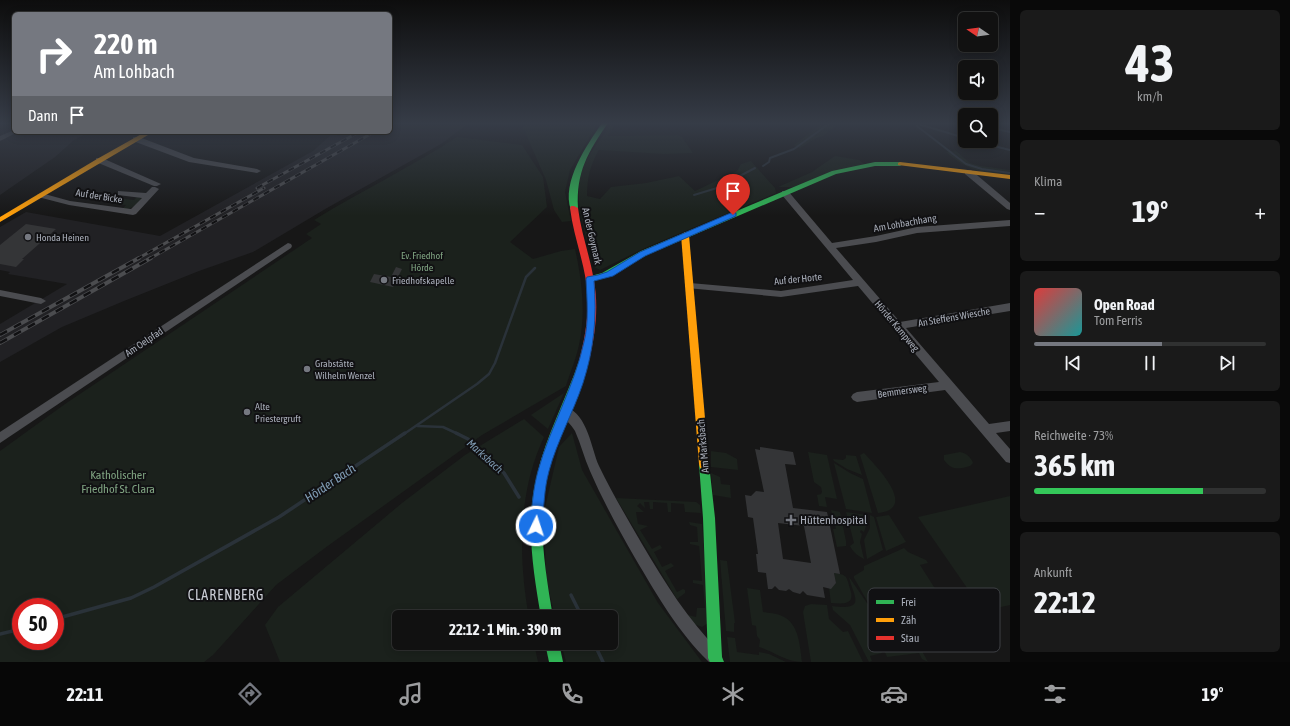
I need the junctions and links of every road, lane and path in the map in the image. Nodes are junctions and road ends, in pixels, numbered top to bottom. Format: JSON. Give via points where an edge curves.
{"nodes":[{"id":1,"x":109,"y":154,"type":"edge"},
{"id":2,"x":180,"y":154,"type":"edge"},
{"id":3,"x":585,"y":154,"type":"edge"},
{"id":4,"x":99,"y":160,"type":"junction"},
{"id":5,"x":257,"y":171,"type":"dead end"},
{"id":6,"x":968,"y":172,"type":"junction"},
{"id":7,"x":1010,"y":177,"type":"edge"},
{"id":8,"x":121,"y":193,"type":"dead end"},
{"id":9,"x":785,"y":193,"type":"junction"},
{"id":10,"x":41,"y":195,"type":"junction"},
{"id":11,"x":148,"y":196,"type":"junction"},
{"id":12,"x":1010,"y":207,"type":"edge"},
{"id":13,"x":0,"y":220,"type":"edge"},
{"id":14,"x":1010,"y":223,"type":"edge"},
{"id":15,"x":685,"y":235,"type":"junction"},
{"id":16,"x":288,"y":246,"type":"dead end"},
{"id":17,"x":829,"y":246,"type":"junction"},
{"id":18,"x":590,"y":279,"type":"junction"},
{"id":19,"x":860,"y":282,"type":"junction"},
{"id":20,"x":690,"y":286,"type":"junction"},
{"id":21,"x":0,"y":293,"type":"edge"},
{"id":22,"x":41,"y":301,"type":"dead end"},
{"id":23,"x":1010,"y":307,"type":"edge"},
{"id":24,"x":898,"y":326,"type":"junction"},
{"id":25,"x":947,"y":385,"type":"junction"},
{"id":26,"x":857,"y":397,"type":"dead end"},
{"id":27,"x":566,"y":412,"type":"junction"},
{"id":28,"x":1010,"y":426,"type":"edge"},
{"id":29,"x":986,"y":430,"type":"junction"},
{"id":30,"x":0,"y":438,"type":"edge"},
{"id":31,"x":1010,"y":458,"type":"edge"},
{"id":32,"x":546,"y":610,"type":"edge"},
{"id":33,"x":553,"y":650,"type":"edge"},
{"id":34,"x":716,"y":660,"type":"edge"},
{"id":35,"x":556,"y":662,"type":"edge"}],
"edges":[{"from":1,"to":4,"type":"street"},
{"from":2,"to":5,"type":"street","via":[[192,160]]},
{"from":3,"to":18,"type":"street","name":"An der Goymark","via":[[579,164],[573,185],[573,204]]},
{"from":4,"to":10,"type":"street"},
{"from":4,"to":11,"type":"street","name":"Auf der Bicke","via":[[156,186]]},
{"from":6,"to":7,"type":"street"},
{"from":6,"to":9,"type":"street","via":[[913,165],[860,166],[834,172]]},
{"from":6,"to":12,"type":"street"},
{"from":8,"to":11,"type":"street","name":"Auf der Bicke"},
{"from":9,"to":15,"type":"street"},
{"from":9,"to":17,"type":"street","name":"Hörder Kampweg"},
{"from":10,"to":11,"type":"street","name":"Auf der Bicke","via":[[69,203],[133,212]]},
{"from":10,"to":13,"type":"street"},
{"from":14,"to":17,"type":"street","name":"Am Lohbachhang","via":[[917,230]]},
{"from":15,"to":18,"type":"street","via":[[642,254],[610,274]]},
{"from":15,"to":20,"type":"street","name":"Am Marksbach"},
{"from":16,"to":30,"type":"street","name":"Am Oelpfad"},
{"from":17,"to":19,"type":"street","name":"Hörder Kampweg"},
{"from":18,"to":27,"type":"street","name":"An der Goymark","via":[[592,308],[589,341],[582,370]]},
{"from":19,"to":20,"type":"street","name":"Auf der Horte","via":[[781,294]]},
{"from":19,"to":24,"type":"street","name":"Hörder Kampweg"},
{"from":20,"to":34,"type":"street","name":"Am Marksbach"},
{"from":21,"to":22,"type":"street"},
{"from":23,"to":24,"type":"street","name":"An Steffens Wiesche"},
{"from":24,"to":25,"type":"street","name":"Hörder Kampweg"},
{"from":25,"to":26,"type":"street","name":"Bemmersweg"},
{"from":25,"to":29,"type":"street","name":"Hörder Kampweg"},
{"from":27,"to":32,"type":"street","name":"An der Goymark","via":[[548,456],[538,504],[536,526]]},
{"from":27,"to":34,"type":"street","name":"Am Marksbach","via":[[574,419],[583,434],[593,467],[625,528],[675,612]]},
{"from":28,"to":29,"type":"street"},
{"from":29,"to":31,"type":"street","name":"Hörder Kampweg"},
{"from":33,"to":35,"type":"street"}]}
